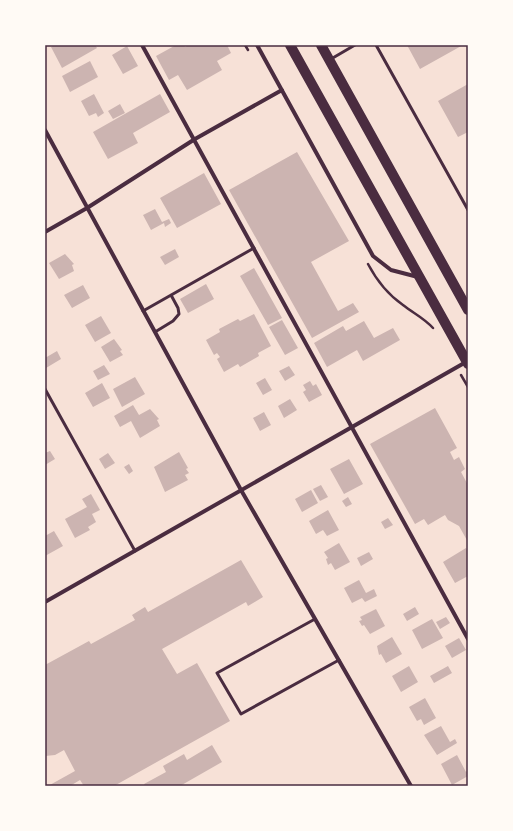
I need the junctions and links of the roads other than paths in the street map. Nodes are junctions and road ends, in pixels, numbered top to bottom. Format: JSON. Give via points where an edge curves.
{"nodes":[{"id":1,"x":142,"y":45,"type":"edge"},
{"id":2,"x":257,"y":45,"type":"edge"},
{"id":3,"x":290,"y":45,"type":"edge"},
{"id":4,"x":321,"y":45,"type":"edge"},
{"id":5,"x":355,"y":45,"type":"edge"},
{"id":6,"x":376,"y":45,"type":"edge"},
{"id":7,"x":330,"y":60,"type":"junction"},
{"id":8,"x":282,"y":90,"type":"junction"},
{"id":9,"x":45,"y":130,"type":"edge"},
{"id":10,"x":195,"y":139,"type":"junction"},
{"id":11,"x":88,"y":208,"type":"junction"},
{"id":12,"x":468,"y":210,"type":"edge"},
{"id":13,"x":45,"y":232,"type":"edge"},
{"id":14,"x":254,"y":248,"type":"junction"},
{"id":15,"x":421,"y":278,"type":"junction"},
{"id":16,"x":171,"y":295,"type":"junction"},
{"id":17,"x":468,"y":310,"type":"edge"},
{"id":18,"x":144,"y":311,"type":"junction"},
{"id":19,"x":155,"y":332,"type":"junction"},
{"id":20,"x":468,"y":362,"type":"edge"},
{"id":21,"x":45,"y":389,"type":"edge"},
{"id":22,"x":352,"y":427,"type":"junction"},
{"id":23,"x":241,"y":490,"type":"junction"},
{"id":24,"x":135,"y":551,"type":"junction"},
{"id":25,"x":45,"y":602,"type":"edge"},
{"id":26,"x":315,"y":618,"type":"junction"},
{"id":27,"x":468,"y":639,"type":"edge"},
{"id":28,"x":339,"y":660,"type":"junction"},
{"id":29,"x":411,"y":786,"type":"edge"}],
"edges":[{"from":1,"to":10,"type":"street"},
{"from":2,"to":8,"type":"street"},
{"from":3,"to":15,"type":"main road"},
{"from":4,"to":7,"type":"main road"},
{"from":5,"to":7,"type":"lane"},
{"from":6,"to":12,"type":"lane"},
{"from":7,"to":17,"type":"main road"},
{"from":8,"to":10,"type":"street"},
{"from":8,"to":15,"type":"street","via":[[373,256],[391,270]]},
{"from":9,"to":11,"type":"street"},
{"from":10,"to":11,"type":"street"},
{"from":10,"to":14,"type":"street"},
{"from":11,"to":13,"type":"street"},
{"from":11,"to":18,"type":"street"},
{"from":14,"to":16,"type":"lane"},
{"from":14,"to":22,"type":"street"},
{"from":15,"to":20,"type":"main road"},
{"from":16,"to":18,"type":"lane"},
{"from":16,"to":19,"type":"lane","via":[[179,314]]},
{"from":18,"to":19,"type":"street"},
{"from":19,"to":23,"type":"street"},
{"from":20,"to":22,"type":"street"},
{"from":21,"to":24,"type":"lane"},
{"from":22,"to":23,"type":"street"},
{"from":22,"to":27,"type":"street"},
{"from":23,"to":24,"type":"street"},
{"from":23,"to":26,"type":"street"},
{"from":24,"to":25,"type":"street"},
{"from":26,"to":28,"type":"street"},
{"from":26,"to":28,"type":"lane","via":[[217,673],[241,714]]},
{"from":28,"to":29,"type":"street"}]}
